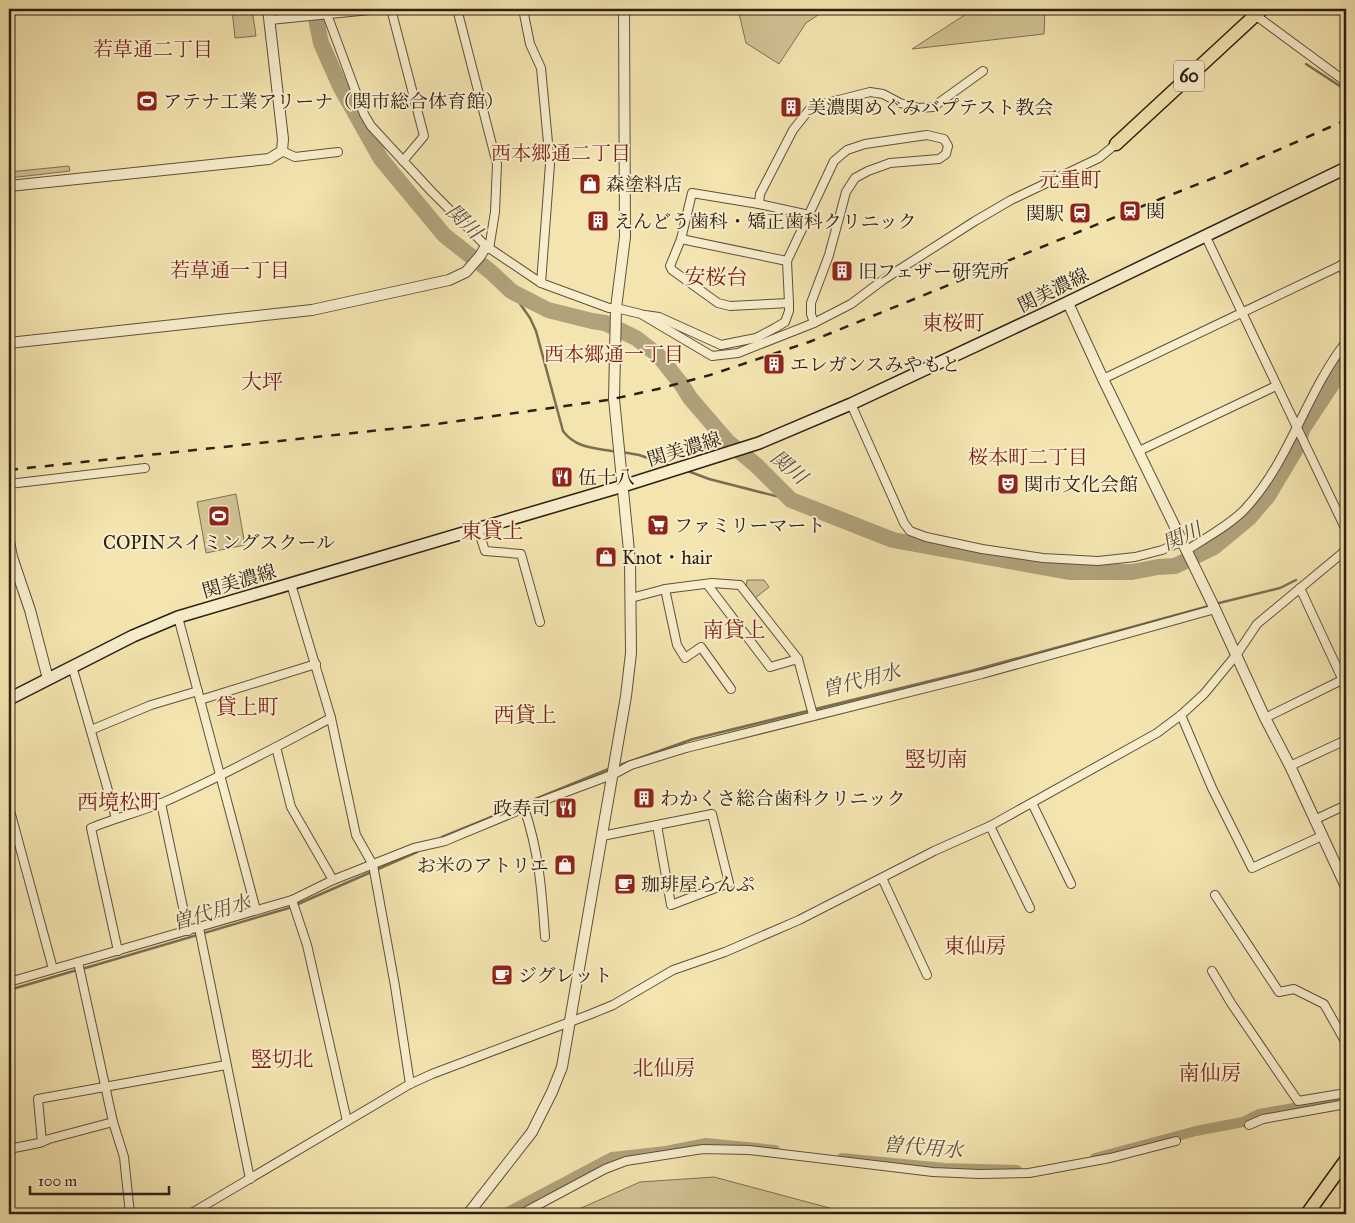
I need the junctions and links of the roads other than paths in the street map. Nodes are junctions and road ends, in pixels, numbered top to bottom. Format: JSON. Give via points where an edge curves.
{"nodes":[{"id":1,"x":268,"y":9,"type":"edge"},
{"id":2,"x":380,"y":9,"type":"edge"},
{"id":3,"x":391,"y":9,"type":"edge"},
{"id":4,"x":457,"y":9,"type":"edge"},
{"id":5,"x":523,"y":9,"type":"edge"},
{"id":6,"x":624,"y":9,"type":"edge"},
{"id":7,"x":326,"y":11,"type":"edge"},
{"id":8,"x":1256,"y":11,"type":"edge"},
{"id":9,"x":270,"y":20,"type":"junction"},
{"id":10,"x":983,"y":72,"type":"dead end"},
{"id":11,"x":1346,"y":82,"type":"edge"},
{"id":12,"x":1116,"y":144,"type":"joint"},
{"id":13,"x":282,"y":151,"type":"junction"},
{"id":14,"x":338,"y":152,"type":"dead end"},
{"id":15,"x":403,"y":161,"type":"junction"},
{"id":16,"x":1346,"y":168,"type":"edge"},
{"id":17,"x":9,"y":186,"type":"edge"},
{"id":18,"x":759,"y":204,"type":"junction"},
{"id":19,"x":808,"y":215,"type":"junction"},
{"id":20,"x":1205,"y":236,"type":"junction"},
{"id":21,"x":681,"y":239,"type":"junction"},
{"id":22,"x":488,"y":247,"type":"junction"},
{"id":23,"x":787,"y":261,"type":"junction"},
{"id":24,"x":1344,"y":264,"type":"edge"},
{"id":25,"x":1346,"y":275,"type":"edge"},
{"id":26,"x":541,"y":283,"type":"junction"},
{"id":27,"x":788,"y":303,"type":"junction"},
{"id":28,"x":1068,"y":303,"type":"junction"},
{"id":29,"x":616,"y":308,"type":"junction"},
{"id":30,"x":1242,"y":312,"type":"junction"},
{"id":31,"x":641,"y":314,"type":"junction"},
{"id":32,"x":814,"y":323,"type":"junction"},
{"id":33,"x":1346,"y":342,"type":"edge"},
{"id":34,"x":9,"y":343,"type":"edge"},
{"id":35,"x":1103,"y":379,"type":"junction"},
{"id":36,"x":1276,"y":386,"type":"junction"},
{"id":37,"x":851,"y":404,"type":"junction"},
{"id":38,"x":1297,"y":428,"type":"junction"},
{"id":39,"x":1139,"y":451,"type":"junction"},
{"id":40,"x":145,"y":468,"type":"dead end"},
{"id":41,"x":9,"y":484,"type":"edge"},
{"id":42,"x":623,"y":486,"type":"junction"},
{"id":43,"x":478,"y":529,"type":"junction"},
{"id":44,"x":1346,"y":530,"type":"edge"},
{"id":45,"x":9,"y":541,"type":"edge"},
{"id":46,"x":1185,"y":545,"type":"junction"},
{"id":47,"x":1346,"y":550,"type":"edge"},
{"id":48,"x":10,"y":557,"type":"edge"},
{"id":49,"x":291,"y":584,"type":"junction"},
{"id":50,"x":707,"y":584,"type":"junction"},
{"id":51,"x":1300,"y":588,"type":"junction"},
{"id":52,"x":665,"y":589,"type":"junction"},
{"id":53,"x":631,"y":598,"type":"junction"},
{"id":54,"x":1215,"y":609,"type":"junction"},
{"id":55,"x":178,"y":617,"type":"junction"},
{"id":56,"x":540,"y":622,"type":"dead end"},
{"id":57,"x":1237,"y":654,"type":"junction"},
{"id":58,"x":798,"y":659,"type":"junction"},
{"id":59,"x":316,"y":664,"type":"junction"},
{"id":60,"x":72,"y":666,"type":"junction"},
{"id":61,"x":48,"y":679,"type":"junction"},
{"id":62,"x":1345,"y":681,"type":"edge"},
{"id":63,"x":731,"y":688,"type":"dead end"},
{"id":64,"x":198,"y":691,"type":"junction"},
{"id":65,"x":9,"y":699,"type":"edge"},
{"id":66,"x":200,"y":700,"type":"junction"},
{"id":67,"x":813,"y":715,"type":"junction"},
{"id":68,"x":1181,"y":715,"type":"junction"},
{"id":69,"x":332,"y":718,"type":"junction"},
{"id":70,"x":1265,"y":718,"type":"junction"},
{"id":71,"x":91,"y":730,"type":"junction"},
{"id":72,"x":1346,"y":740,"type":"edge"},
{"id":73,"x":276,"y":747,"type":"junction"},
{"id":74,"x":1290,"y":766,"type":"junction"},
{"id":75,"x":614,"y":774,"type":"junction"},
{"id":76,"x":220,"y":776,"type":"junction"},
{"id":77,"x":161,"y":803,"type":"junction"},
{"id":78,"x":1032,"y":804,"type":"junction"},
{"id":79,"x":1346,"y":805,"type":"edge"},
{"id":80,"x":9,"y":807,"type":"edge"},
{"id":81,"x":524,"y":808,"type":"junction"},
{"id":82,"x":116,"y":818,"type":"junction"},
{"id":83,"x":1314,"y":820,"type":"junction"},
{"id":84,"x":657,"y":825,"type":"junction"},
{"id":85,"x":990,"y":826,"type":"junction"},
{"id":86,"x":602,"y":836,"type":"junction"},
{"id":87,"x":1322,"y":836,"type":"junction"},
{"id":88,"x":373,"y":865,"type":"junction"},
{"id":89,"x":882,"y":878,"type":"junction"},
{"id":90,"x":333,"y":880,"type":"junction"},
{"id":91,"x":1071,"y":884,"type":"dead end"},
{"id":92,"x":1346,"y":887,"type":"edge"},
{"id":93,"x":1215,"y":895,"type":"dead end"},
{"id":94,"x":292,"y":900,"type":"junction"},
{"id":95,"x":1030,"y":908,"type":"dead end"},
{"id":96,"x":256,"y":910,"type":"junction"},
{"id":97,"x":199,"y":928,"type":"junction"},
{"id":98,"x":188,"y":930,"type":"junction"},
{"id":99,"x":545,"y":937,"type":"dead end"},
{"id":100,"x":118,"y":951,"type":"junction"},
{"id":101,"x":78,"y":962,"type":"junction"},
{"id":102,"x":53,"y":969,"type":"junction"},
{"id":103,"x":1212,"y":971,"type":"dead end"},
{"id":104,"x":928,"y":975,"type":"dead end"},
{"id":105,"x":9,"y":982,"type":"edge"},
{"id":106,"x":570,"y":1022,"type":"junction"},
{"id":107,"x":1346,"y":1043,"type":"edge"},
{"id":108,"x":226,"y":1065,"type":"junction"},
{"id":109,"x":410,"y":1084,"type":"junction"},
{"id":110,"x":105,"y":1086,"type":"junction"},
{"id":111,"x":1346,"y":1093,"type":"edge"},
{"id":112,"x":1346,"y":1104,"type":"edge"},
{"id":113,"x":347,"y":1121,"type":"junction"},
{"id":114,"x":113,"y":1122,"type":"junction"},
{"id":115,"x":1250,"y":1125,"type":"dead end"},
{"id":116,"x":1176,"y":1141,"type":"dead end"},
{"id":117,"x":42,"y":1142,"type":"junction"},
{"id":118,"x":9,"y":1149,"type":"edge"},
{"id":119,"x":1346,"y":1160,"type":"edge"},
{"id":120,"x":250,"y":1179,"type":"junction"},
{"id":121,"x":130,"y":1214,"type":"edge"},
{"id":122,"x":190,"y":1214,"type":"edge"},
{"id":123,"x":468,"y":1214,"type":"edge"},
{"id":124,"x":521,"y":1214,"type":"edge"},
{"id":125,"x":1307,"y":1214,"type":"edge"}],
"edges":[{"from":1,"to":9,"type":"street"},
{"from":2,"to":7,"type":"street"},
{"from":3,"to":15,"type":"street","via":[[424,136]]},
{"from":4,"to":22,"type":"street","via":[[497,164],[495,212]]},
{"from":5,"to":26,"type":"street","via":[[530,44],[541,68],[550,164]]},
{"from":6,"to":29,"type":"street","via":[[625,236]]},
{"from":7,"to":9,"type":"street"},
{"from":7,"to":15,"type":"street","via":[[364,114]]},
{"from":8,"to":11,"type":"street"},
{"from":8,"to":12,"type":"main road","number":"60"},
{"from":9,"to":13,"type":"street","via":[[284,139]]},
{"from":10,"to":18,"type":"street","via":[[933,107],[919,108],[870,92],[809,110],[793,130],[760,194]]},
{"from":12,"to":32,"type":"street","via":[[1099,158],[1011,200],[883,280],[851,304]]},
{"from":13,"to":14,"type":"street","via":[[295,157]]},
{"from":13,"to":17,"type":"street","via":[[269,159]]},
{"from":15,"to":22,"type":"street"},
{"from":16,"to":20,"type":"main road","name":"関美濃線"},
{"from":18,"to":19,"type":"street"},
{"from":18,"to":21,"type":"street","via":[[692,192]]},
{"from":19,"to":23,"type":"street"},
{"from":19,"to":32,"type":"street","via":[[834,161],[847,150],[865,144],[927,135],[944,139],[948,146],[946,154],[939,159],[890,163],[855,178],[846,192],[829,255],[810,303]]},
{"from":20,"to":28,"type":"main road","name":"関美濃線"},
{"from":20,"to":30,"type":"street"},
{"from":21,"to":23,"type":"street"},
{"from":21,"to":27,"type":"street","via":[[670,266],[672,270],[718,303],[730,306]]},
{"from":22,"to":26,"type":"street"},
{"from":22,"to":34,"type":"street","via":[[466,272],[449,280],[312,310]]},
{"from":23,"to":27,"type":"street"},
{"from":24,"to":25,"type":"street"},
{"from":24,"to":30,"type":"street"},
{"from":26,"to":29,"type":"street"},
{"from":27,"to":31,"type":"street","via":[[790,311],[784,322],[775,328],[756,338],[721,345],[659,317]]},
{"from":28,"to":35,"type":"street"},
{"from":28,"to":37,"type":"main road","name":"関美濃線"},
{"from":29,"to":31,"type":"street"},
{"from":29,"to":42,"type":"street","via":[[614,399]]},
{"from":30,"to":35,"type":"street"},
{"from":30,"to":36,"type":"street"},
{"from":31,"to":32,"type":"street","via":[[712,356],[738,353]]},
{"from":33,"to":38,"type":"street","via":[[1333,358]]},
{"from":35,"to":39,"type":"street"},
{"from":36,"to":38,"type":"street"},
{"from":36,"to":39,"type":"street"},
{"from":37,"to":42,"type":"main road","name":"関美濃線","via":[[751,446]]},
{"from":37,"to":46,"type":"street","via":[[904,523],[910,530],[926,537],[982,550],[1098,561],[1135,557]]},
{"from":38,"to":44,"type":"street"},
{"from":38,"to":46,"type":"street","via":[[1266,481],[1245,509],[1215,532]]},
{"from":39,"to":46,"type":"street"},
{"from":40,"to":41,"type":"street"},
{"from":42,"to":43,"type":"main road","name":"関美濃線"},
{"from":42,"to":53,"type":"street"},
{"from":43,"to":49,"type":"main road","name":"関美濃線"},
{"from":43,"to":56,"type":"street","via":[[485,551],[521,554]]},
{"from":45,"to":48,"type":"street"},
{"from":46,"to":54,"type":"street"},
{"from":47,"to":51,"type":"street"},
{"from":48,"to":61,"type":"street","via":[[30,610]]},
{"from":49,"to":55,"type":"main road","name":"関美濃線"},
{"from":49,"to":59,"type":"street"},
{"from":50,"to":52,"type":"street"},
{"from":50,"to":58,"type":"street","via":[[740,585]]},
{"from":50,"to":58,"type":"street","via":[[770,667]]},
{"from":51,"to":57,"type":"street","via":[[1257,624]]},
{"from":51,"to":62,"type":"street"},
{"from":52,"to":53,"type":"street"},
{"from":52,"to":63,"type":"street","via":[[677,645],[685,658],[701,647]]},
{"from":53,"to":75,"type":"street","via":[[631,653]]},
{"from":54,"to":57,"type":"street"},
{"from":54,"to":67,"type":"street","via":[[982,674]]},
{"from":55,"to":60,"type":"main road","name":"関美濃線"},
{"from":55,"to":64,"type":"street"},
{"from":57,"to":68,"type":"street","via":[[1204,694]]},
{"from":57,"to":70,"type":"street"},
{"from":58,"to":67,"type":"street"},
{"from":59,"to":66,"type":"street"},
{"from":59,"to":69,"type":"street"},
{"from":60,"to":61,"type":"main road","name":"関美濃線"},
{"from":60,"to":71,"type":"street"},
{"from":61,"to":65,"type":"main road","name":"関美濃線"},
{"from":62,"to":70,"type":"street"},
{"from":64,"to":66,"type":"street"},
{"from":64,"to":71,"type":"street"},
{"from":66,"to":76,"type":"street"},
{"from":67,"to":75,"type":"street","via":[[686,748],[631,765]]},
{"from":68,"to":78,"type":"street","via":[[1156,733]]},
{"from":68,"to":87,"type":"street","via":[[1212,788],[1252,868]]},
{"from":69,"to":73,"type":"street"},
{"from":69,"to":88,"type":"street","via":[[356,834]]},
{"from":70,"to":74,"type":"street"},
{"from":71,"to":82,"type":"street"},
{"from":72,"to":74,"type":"street"},
{"from":73,"to":76,"type":"street"},
{"from":73,"to":90,"type":"street","via":[[291,807]]},
{"from":74,"to":83,"type":"street"},
{"from":75,"to":81,"type":"street"},
{"from":75,"to":86,"type":"street"},
{"from":76,"to":77,"type":"street"},
{"from":76,"to":96,"type":"street"},
{"from":77,"to":82,"type":"street"},
{"from":77,"to":98,"type":"street"},
{"from":78,"to":85,"type":"street"},
{"from":78,"to":91,"type":"street"},
{"from":79,"to":83,"type":"street"},
{"from":80,"to":102,"type":"street"},
{"from":81,"to":88,"type":"street","via":[[445,841],[414,848]]},
{"from":81,"to":99,"type":"street","via":[[540,867]]},
{"from":82,"to":100,"type":"street","via":[[91,828]]},
{"from":83,"to":87,"type":"street"},
{"from":84,"to":84,"type":"street","via":[[712,814],[729,883],[672,905]]},
{"from":84,"to":86,"type":"street"},
{"from":85,"to":89,"type":"street"},
{"from":85,"to":95,"type":"street"},
{"from":86,"to":106,"type":"street"},
{"from":87,"to":92,"type":"street"},
{"from":88,"to":90,"type":"street"},
{"from":88,"to":109,"type":"street"},
{"from":89,"to":104,"type":"street"},
{"from":89,"to":106,"type":"street","via":[[799,920],[673,970],[614,1005]]},
{"from":90,"to":94,"type":"street"},
{"from":93,"to":107,"type":"street","via":[[1279,992],[1294,989],[1324,1004]]},
{"from":94,"to":96,"type":"street"},
{"from":94,"to":113,"type":"street","via":[[307,945]]},
{"from":96,"to":97,"type":"street"},
{"from":97,"to":98,"type":"street"},
{"from":97,"to":108,"type":"street"},
{"from":98,"to":100,"type":"street"},
{"from":100,"to":101,"type":"street"},
{"from":101,"to":102,"type":"street"},
{"from":101,"to":110,"type":"street"},
{"from":102,"to":105,"type":"street"},
{"from":103,"to":111,"type":"street","via":[[1298,1101]]},
{"from":106,"to":109,"type":"street"},
{"from":106,"to":123,"type":"street","via":[[562,1066],[532,1132]]},
{"from":108,"to":110,"type":"street"},
{"from":108,"to":120,"type":"street"},
{"from":109,"to":113,"type":"street"},
{"from":110,"to":114,"type":"street"},
{"from":110,"to":117,"type":"street","via":[[38,1099]]},
{"from":112,"to":115,"type":"street","via":[[1263,1119]]},
{"from":113,"to":120,"type":"street"},
{"from":114,"to":117,"type":"street"},
{"from":114,"to":121,"type":"street","via":[[124,1157]]},
{"from":116,"to":124,"type":"street","via":[[1110,1158],[1029,1173],[980,1174],[933,1172],[749,1150],[703,1149],[626,1161]]},
{"from":117,"to":118,"type":"street"},
{"from":119,"to":125,"type":"main road"},
{"from":120,"to":122,"type":"street"}]}
